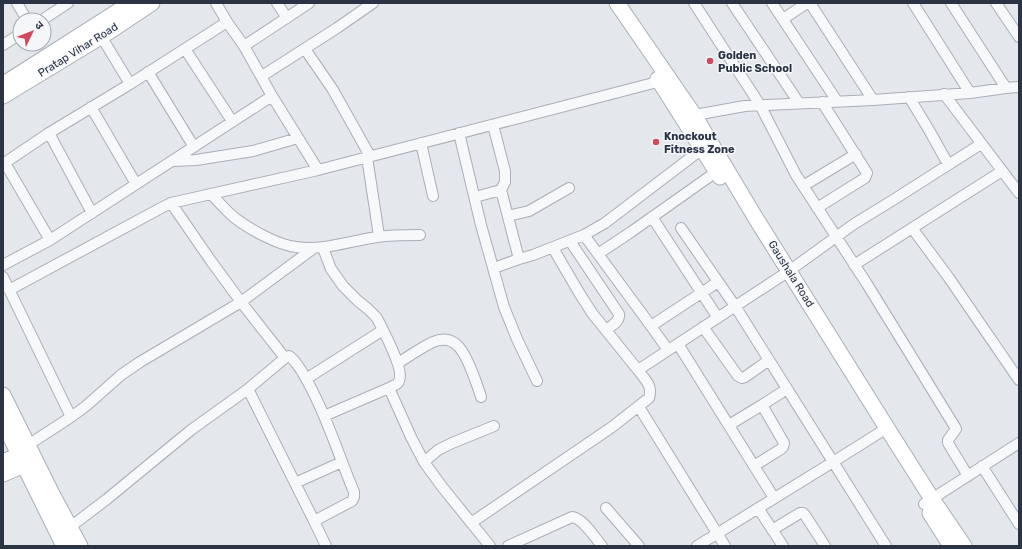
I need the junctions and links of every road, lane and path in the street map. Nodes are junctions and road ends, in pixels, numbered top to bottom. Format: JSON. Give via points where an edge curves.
{"nodes":[{"id":1,"x":17,"y":3,"type":"edge"},
{"id":2,"x":68,"y":3,"type":"edge"},
{"id":3,"x":131,"y":3,"type":"edge"},
{"id":4,"x":152,"y":3,"type":"edge"},
{"id":5,"x":216,"y":3,"type":"edge"},
{"id":6,"x":277,"y":3,"type":"edge"},
{"id":7,"x":309,"y":3,"type":"edge"},
{"id":8,"x":373,"y":3,"type":"edge"},
{"id":9,"x":609,"y":3,"type":"edge"},
{"id":10,"x":617,"y":3,"type":"edge"},
{"id":11,"x":694,"y":3,"type":"edge"},
{"id":12,"x":732,"y":3,"type":"edge"},
{"id":13,"x":772,"y":3,"type":"edge"},
{"id":14,"x":808,"y":3,"type":"edge"},
{"id":15,"x":913,"y":3,"type":"edge"},
{"id":16,"x":951,"y":3,"type":"edge"},
{"id":17,"x":996,"y":3,"type":"edge"},
{"id":18,"x":22,"y":12,"type":"edge"},
{"id":19,"x":52,"y":13,"type":"edge"},
{"id":20,"x":287,"y":18,"type":"junction"},
{"id":21,"x":783,"y":19,"type":"junction"},
{"id":22,"x":227,"y":22,"type":"junction"},
{"id":23,"x":1015,"y":22,"type":"edge"},
{"id":24,"x":101,"y":36,"type":"junction"},
{"id":25,"x":1019,"y":37,"type":"edge"},
{"id":26,"x":12,"y":39,"type":"edge"},
{"id":27,"x":3,"y":45,"type":"edge"},
{"id":28,"x":244,"y":46,"type":"junction"},
{"id":29,"x":185,"y":49,"type":"junction"},
{"id":30,"x":305,"y":49,"type":"junction"},
{"id":31,"x":148,"y":72,"type":"junction"},
{"id":32,"x":262,"y":76,"type":"junction"},
{"id":33,"x":664,"y":80,"type":"junction"},
{"id":34,"x":130,"y":84,"type":"junction"},
{"id":35,"x":3,"y":85,"type":"edge"},
{"id":36,"x":1019,"y":87,"type":"edge"},
{"id":37,"x":1006,"y":88,"type":"junction"},
{"id":38,"x":970,"y":93,"type":"junction"},
{"id":39,"x":944,"y":94,"type":"junction"},
{"id":40,"x":3,"y":96,"type":"edge"},
{"id":41,"x":272,"y":96,"type":"junction"},
{"id":42,"x":909,"y":97,"type":"junction"},
{"id":43,"x":873,"y":100,"type":"junction"},
{"id":44,"x":837,"y":101,"type":"junction"},
{"id":45,"x":822,"y":102,"type":"junction"},
{"id":46,"x":799,"y":103,"type":"junction"},
{"id":47,"x":760,"y":105,"type":"junction"},
{"id":48,"x":91,"y":107,"type":"junction"},
{"id":49,"x":688,"y":116,"type":"junction"},
{"id":50,"x":232,"y":121,"type":"junction"},
{"id":51,"x":493,"y":125,"type":"junction"},
{"id":52,"x":49,"y":133,"type":"junction"},
{"id":53,"x":459,"y":133,"type":"junction"},
{"id":54,"x":298,"y":138,"type":"junction"},
{"id":55,"x":421,"y":143,"type":"junction"},
{"id":56,"x":981,"y":144,"type":"junction"},
{"id":57,"x":194,"y":147,"type":"junction"},
{"id":58,"x":702,"y":150,"type":"junction"},
{"id":59,"x":856,"y":154,"type":"junction"},
{"id":60,"x":368,"y":157,"type":"junction"},
{"id":61,"x":171,"y":161,"type":"junction"},
{"id":62,"x":4,"y":164,"type":"edge"},
{"id":63,"x":948,"y":164,"type":"junction"},
{"id":64,"x":318,"y":170,"type":"junction"},
{"id":65,"x":1002,"y":171,"type":"junction"},
{"id":66,"x":716,"y":172,"type":"junction"},
{"id":67,"x":136,"y":184,"type":"junction"},
{"id":68,"x":803,"y":186,"type":"junction"},
{"id":69,"x":569,"y":188,"type":"dead end"},
{"id":70,"x":501,"y":190,"type":"junction"},
{"id":71,"x":1019,"y":193,"type":"edge"},
{"id":72,"x":211,"y":194,"type":"junction"},
{"id":73,"x":433,"y":196,"type":"dead end"},
{"id":74,"x":474,"y":197,"type":"junction"},
{"id":75,"x":171,"y":203,"type":"junction"},
{"id":76,"x":817,"y":208,"type":"junction"},
{"id":77,"x":92,"y":213,"type":"junction"},
{"id":78,"x":508,"y":216,"type":"junction"},
{"id":79,"x":652,"y":217,"type":"junction"},
{"id":80,"x":681,"y":228,"type":"dead end"},
{"id":81,"x":912,"y":228,"type":"junction"},
{"id":82,"x":420,"y":235,"type":"dead end"},
{"id":83,"x":379,"y":236,"type":"junction"},
{"id":84,"x":584,"y":236,"type":"junction"},
{"id":85,"x":836,"y":237,"type":"junction"},
{"id":86,"x":50,"y":240,"type":"junction"},
{"id":87,"x":570,"y":241,"type":"junction"},
{"id":88,"x":318,"y":248,"type":"junction"},
{"id":89,"x":553,"y":248,"type":"junction"},
{"id":90,"x":598,"y":254,"type":"junction"},
{"id":91,"x":519,"y":259,"type":"junction"},
{"id":92,"x":854,"y":264,"type":"junction"},
{"id":93,"x":3,"y":265,"type":"edge"},
{"id":94,"x":494,"y":268,"type":"junction"},
{"id":95,"x":785,"y":273,"type":"junction"},
{"id":96,"x":3,"y":277,"type":"edge"},
{"id":97,"x":718,"y":282,"type":"junction"},
{"id":98,"x":9,"y":290,"type":"junction"},
{"id":99,"x":701,"y":292,"type":"junction"},
{"id":100,"x":241,"y":302,"type":"junction"},
{"id":101,"x":735,"y":306,"type":"junction"},
{"id":102,"x":718,"y":318,"type":"junction"},
{"id":103,"x":651,"y":326,"type":"junction"},
{"id":104,"x":703,"y":327,"type":"junction"},
{"id":105,"x":383,"y":330,"type":"junction"},
{"id":106,"x":606,"y":330,"type":"junction"},
{"id":107,"x":678,"y":344,"type":"junction"},
{"id":108,"x":668,"y":350,"type":"junction"},
{"id":109,"x":285,"y":358,"type":"junction"},
{"id":110,"x":769,"y":360,"type":"junction"},
{"id":111,"x":398,"y":363,"type":"junction"},
{"id":112,"x":638,"y":370,"type":"junction"},
{"id":113,"x":306,"y":379,"type":"junction"},
{"id":114,"x":1019,"y":380,"type":"edge"},
{"id":115,"x":537,"y":381,"type":"dead end"},
{"id":116,"x":389,"y":388,"type":"junction"},
{"id":117,"x":787,"y":389,"type":"junction"},
{"id":118,"x":248,"y":390,"type":"junction"},
{"id":119,"x":3,"y":395,"type":"edge"},
{"id":120,"x":482,"y":397,"type":"dead end"},
{"id":121,"x":762,"y":405,"type":"junction"},
{"id":122,"x":639,"y":407,"type":"junction"},
{"id":123,"x":324,"y":416,"type":"junction"},
{"id":124,"x":71,"y":417,"type":"junction"},
{"id":125,"x":3,"y":421,"type":"edge"},
{"id":126,"x":494,"y":426,"type":"dead end"},
{"id":127,"x":729,"y":426,"type":"junction"},
{"id":128,"x":883,"y":430,"type":"junction"},
{"id":129,"x":1019,"y":443,"type":"edge"},
{"id":130,"x":27,"y":455,"type":"junction"},
{"id":131,"x":3,"y":462,"type":"edge"},
{"id":132,"x":342,"y":462,"type":"junction"},
{"id":133,"x":424,"y":462,"type":"junction"},
{"id":134,"x":834,"y":462,"type":"junction"},
{"id":135,"x":754,"y":466,"type":"junction"},
{"id":136,"x":982,"y":466,"type":"junction"},
{"id":137,"x":3,"y":474,"type":"edge"},
{"id":138,"x":968,"y":476,"type":"junction"},
{"id":139,"x":295,"y":483,"type":"junction"},
{"id":140,"x":774,"y":498,"type":"junction"},
{"id":141,"x":928,"y":502,"type":"junction"},
{"id":142,"x":606,"y":508,"type":"dead end"},
{"id":143,"x":758,"y":508,"type":"junction"},
{"id":144,"x":314,"y":521,"type":"junction"},
{"id":145,"x":472,"y":523,"type":"junction"},
{"id":146,"x":1019,"y":524,"type":"edge"},
{"id":147,"x":772,"y":530,"type":"junction"},
{"id":148,"x":717,"y":533,"type":"junction"},
{"id":149,"x":64,"y":536,"type":"edge"},
{"id":150,"x":80,"y":546,"type":"edge"},
{"id":151,"x":326,"y":546,"type":"edge"},
{"id":152,"x":490,"y":546,"type":"edge"},
{"id":153,"x":508,"y":546,"type":"edge"},
{"id":154,"x":602,"y":546,"type":"edge"},
{"id":155,"x":639,"y":546,"type":"edge"},
{"id":156,"x":697,"y":546,"type":"edge"},
{"id":157,"x":725,"y":546,"type":"edge"},
{"id":158,"x":783,"y":546,"type":"edge"},
{"id":159,"x":825,"y":546,"type":"edge"},
{"id":160,"x":886,"y":546,"type":"edge"},
{"id":161,"x":951,"y":546,"type":"edge"},
{"id":162,"x":964,"y":546,"type":"edge"}],
"edges":[{"from":1,"to":18,"type":"street"},
{"from":2,"to":19,"type":"street"},
{"from":3,"to":35,"type":"street","name":"Pratap Vihar Road"},
{"from":4,"to":24,"type":"street","name":"Pratap Vihar Road"},
{"from":5,"to":22,"type":"street"},
{"from":6,"to":20,"type":"street"},
{"from":7,"to":20,"type":"street"},
{"from":8,"to":30,"type":"street"},
{"from":9,"to":33,"type":"street","name":"Gaushala Road"},
{"from":10,"to":33,"type":"street","name":"Gaushala Road"},
{"from":11,"to":47,"type":"street"},
{"from":12,"to":46,"type":"street"},
{"from":13,"to":21,"type":"street"},
{"from":14,"to":21,"type":"street"},
{"from":14,"to":43,"type":"street"},
{"from":15,"to":38,"type":"street"},
{"from":16,"to":37,"type":"street"},
{"from":17,"to":23,"type":"street"},
{"from":20,"to":28,"type":"street"},
{"from":21,"to":44,"type":"street"},
{"from":22,"to":28,"type":"street"},
{"from":22,"to":29,"type":"street"},
{"from":23,"to":25,"type":"street"},
{"from":24,"to":34,"type":"street"},
{"from":24,"to":40,"type":"street","name":"Pratap Vihar Road"},
{"from":26,"to":27,"type":"street"},
{"from":28,"to":32,"type":"street"},
{"from":29,"to":31,"type":"street"},
{"from":29,"to":50,"type":"street"},
{"from":30,"to":32,"type":"street"},
{"from":30,"to":60,"type":"street","via":[[333,90]]},
{"from":31,"to":34,"type":"street"},
{"from":31,"to":57,"type":"street"},
{"from":32,"to":41,"type":"street"},
{"from":33,"to":49,"type":"street","name":"Gaushala Road"},
{"from":33,"to":51,"type":"street"},
{"from":34,"to":48,"type":"street"},
{"from":36,"to":37,"type":"street"},
{"from":37,"to":38,"type":"street"},
{"from":38,"to":39,"type":"street"},
{"from":39,"to":42,"type":"street"},
{"from":39,"to":56,"type":"street"},
{"from":41,"to":50,"type":"street"},
{"from":41,"to":54,"type":"street"},
{"from":42,"to":43,"type":"street"},
{"from":42,"to":63,"type":"street"},
{"from":43,"to":44,"type":"street"},
{"from":44,"to":45,"type":"street"},
{"from":45,"to":46,"type":"street"},
{"from":45,"to":59,"type":"street"},
{"from":46,"to":47,"type":"street"},
{"from":47,"to":49,"type":"street"},
{"from":47,"to":68,"type":"street"},
{"from":48,"to":52,"type":"street"},
{"from":48,"to":67,"type":"street"},
{"from":49,"to":58,"type":"street","name":"Gaushala Road"},
{"from":49,"to":95,"type":"street","name":"Gaushala Road"},
{"from":50,"to":57,"type":"street"},
{"from":51,"to":53,"type":"street"},
{"from":51,"to":70,"type":"street","via":[[505,171],[505,182]]},
{"from":52,"to":62,"type":"street"},
{"from":52,"to":77,"type":"street"},
{"from":53,"to":55,"type":"street"},
{"from":53,"to":74,"type":"street"},
{"from":54,"to":61,"type":"street","via":[[253,151],[196,160]]},
{"from":54,"to":64,"type":"street"},
{"from":55,"to":60,"type":"street"},
{"from":55,"to":73,"type":"street"},
{"from":56,"to":63,"type":"street"},
{"from":56,"to":65,"type":"street"},
{"from":57,"to":61,"type":"street"},
{"from":58,"to":66,"type":"street","name":"Gaushala Road"},
{"from":58,"to":84,"type":"street"},
{"from":59,"to":68,"type":"street"},
{"from":59,"to":76,"type":"street","via":[[867,173],[865,178]]},
{"from":60,"to":64,"type":"street"},
{"from":60,"to":83,"type":"street"},
{"from":61,"to":67,"type":"street"},
{"from":62,"to":86,"type":"street"},
{"from":63,"to":85,"type":"street"},
{"from":64,"to":72,"type":"street"},
{"from":65,"to":71,"type":"street"},
{"from":65,"to":81,"type":"street"},
{"from":66,"to":79,"type":"street"},
{"from":66,"to":95,"type":"street","name":"Gaushala Road"},
{"from":67,"to":77,"type":"street"},
{"from":68,"to":76,"type":"street"},
{"from":69,"to":78,"type":"street","via":[[529,212]]},
{"from":70,"to":74,"type":"street"},
{"from":70,"to":78,"type":"street"},
{"from":72,"to":75,"type":"street"},
{"from":72,"to":88,"type":"street","via":[[235,218],[275,241],[295,247]]},
{"from":74,"to":94,"type":"street"},
{"from":75,"to":98,"type":"street"},
{"from":75,"to":100,"type":"street"},
{"from":76,"to":85,"type":"street"},
{"from":77,"to":86,"type":"street"},
{"from":78,"to":91,"type":"street"},
{"from":79,"to":90,"type":"street"},
{"from":79,"to":99,"type":"street"},
{"from":80,"to":97,"type":"street"},
{"from":81,"to":92,"type":"street"},
{"from":81,"to":114,"type":"street"},
{"from":82,"to":83,"type":"street"},
{"from":83,"to":88,"type":"street"},
{"from":84,"to":87,"type":"street"},
{"from":84,"to":90,"type":"street"},
{"from":85,"to":92,"type":"street"},
{"from":85,"to":95,"type":"street"},
{"from":86,"to":93,"type":"street"},
{"from":87,"to":89,"type":"street"},
{"from":87,"to":106,"type":"street","via":[[619,314],[617,321]]},
{"from":88,"to":100,"type":"street"},
{"from":88,"to":105,"type":"street","via":[[343,286],[377,318]]},
{"from":89,"to":91,"type":"street"},
{"from":89,"to":106,"type":"street","via":[[592,313]]},
{"from":90,"to":103,"type":"street"},
{"from":91,"to":94,"type":"street"},
{"from":92,"to":138,"type":"street","via":[[955,426],[956,429],[948,443]]},
{"from":94,"to":115,"type":"street","via":[[504,307]]},
{"from":95,"to":101,"type":"street"},
{"from":95,"to":128,"type":"street","name":"Gaushala Road"},
{"from":96,"to":98,"type":"street"},
{"from":97,"to":99,"type":"street"},
{"from":97,"to":101,"type":"street"},
{"from":98,"to":124,"type":"street"},
{"from":99,"to":102,"type":"street"},
{"from":99,"to":103,"type":"street"},
{"from":100,"to":109,"type":"street"},
{"from":100,"to":124,"type":"street","via":[[140,362]]},
{"from":101,"to":102,"type":"street"},
{"from":101,"to":110,"type":"street"},
{"from":102,"to":104,"type":"street"},
{"from":103,"to":108,"type":"street"},
{"from":104,"to":107,"type":"street"},
{"from":104,"to":110,"type":"street","via":[[738,376],[745,377]]},
{"from":105,"to":111,"type":"street"},
{"from":105,"to":113,"type":"street"},
{"from":106,"to":112,"type":"street"},
{"from":107,"to":108,"type":"street"},
{"from":107,"to":127,"type":"street"},
{"from":108,"to":112,"type":"street"},
{"from":109,"to":113,"type":"street","via":[[289,356],[293,359]]},
{"from":109,"to":118,"type":"street"},
{"from":110,"to":117,"type":"street"},
{"from":111,"to":116,"type":"street","via":[[399,381]]},
{"from":111,"to":120,"type":"street","via":[[433,342],[453,342],[466,358]]},
{"from":112,"to":122,"type":"street","via":[[650,385],[651,392],[649,398]]},
{"from":113,"to":123,"type":"street"},
{"from":116,"to":123,"type":"street"},
{"from":116,"to":133,"type":"street"},
{"from":117,"to":121,"type":"street"},
{"from":117,"to":134,"type":"street"},
{"from":118,"to":139,"type":"street"},
{"from":118,"to":149,"type":"street","via":[[191,430]]},
{"from":119,"to":130,"type":"street"},
{"from":121,"to":127,"type":"street"},
{"from":121,"to":135,"type":"street","via":[[784,443],[781,449]]},
{"from":122,"to":145,"type":"street"},
{"from":122,"to":148,"type":"street"},
{"from":123,"to":132,"type":"street"},
{"from":124,"to":130,"type":"street"},
{"from":125,"to":130,"type":"street"},
{"from":126,"to":133,"type":"street","via":[[438,450]]},
{"from":127,"to":135,"type":"street"},
{"from":128,"to":134,"type":"street"},
{"from":128,"to":141,"type":"street","name":"Gaushala Road"},
{"from":129,"to":136,"type":"street"},
{"from":130,"to":131,"type":"street"},
{"from":130,"to":137,"type":"street"},
{"from":130,"to":149,"type":"street"},
{"from":132,"to":139,"type":"street"},
{"from":132,"to":144,"type":"street","via":[[354,498]]},
{"from":133,"to":145,"type":"street"},
{"from":134,"to":140,"type":"street"},
{"from":134,"to":160,"type":"street"},
{"from":135,"to":140,"type":"street"},
{"from":136,"to":138,"type":"street"},
{"from":136,"to":146,"type":"street"},
{"from":138,"to":141,"type":"street"},
{"from":139,"to":144,"type":"street"},
{"from":140,"to":143,"type":"street"},
{"from":141,"to":161,"type":"street","name":"Gaushala Road"},
{"from":141,"to":162,"type":"street","name":"Gaushala Road"},
{"from":142,"to":155,"type":"street"},
{"from":143,"to":147,"type":"street"},
{"from":143,"to":148,"type":"street"},
{"from":144,"to":151,"type":"street"},
{"from":145,"to":152,"type":"street"},
{"from":147,"to":158,"type":"street"},
{"from":147,"to":159,"type":"street","via":[[803,513]]},
{"from":148,"to":156,"type":"street"},
{"from":148,"to":157,"type":"street"},
{"from":149,"to":150,"type":"street"},
{"from":153,"to":154,"type":"street","via":[[572,517],[581,521]]}]}
